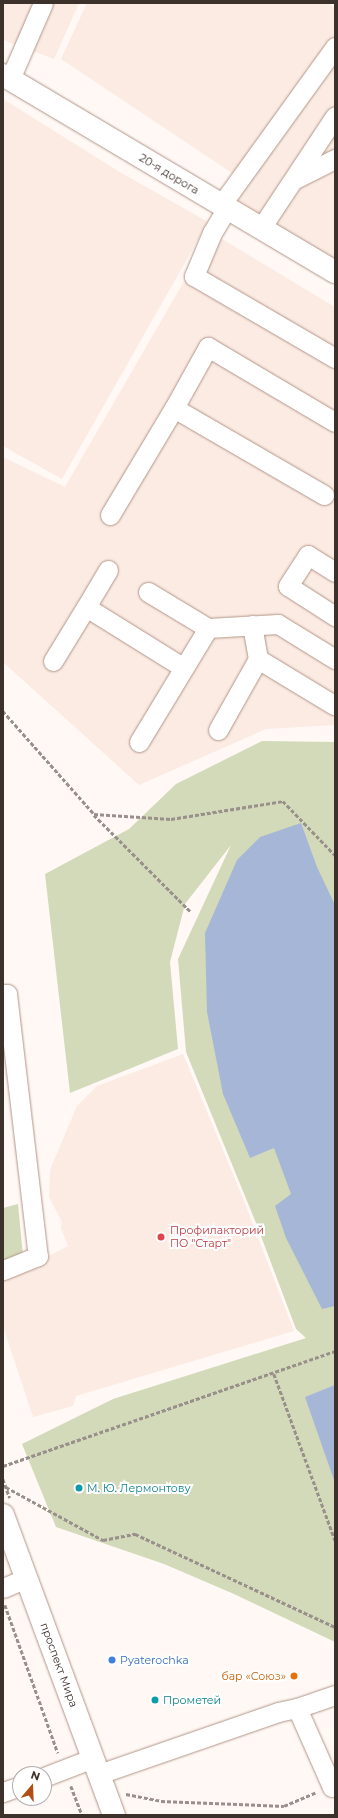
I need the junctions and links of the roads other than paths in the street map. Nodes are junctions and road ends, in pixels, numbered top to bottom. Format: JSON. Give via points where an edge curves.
{"nodes":[{"id":1,"x":43,"y":3,"type":"edge"},
{"id":2,"x":335,"y":46,"type":"edge"},
{"id":3,"x":7,"y":77,"type":"edge"},
{"id":4,"x":335,"y":116,"type":"edge"},
{"id":5,"x":335,"y":159,"type":"edge"},
{"id":6,"x":294,"y":180,"type":"junction"},
{"id":7,"x":224,"y":207,"type":"junction"},
{"id":8,"x":261,"y":228,"type":"junction"},
{"id":9,"x":335,"y":272,"type":"edge"},
{"id":10,"x":335,"y":358,"type":"edge"},
{"id":11,"x":174,"y":408,"type":"junction"},
{"id":12,"x":335,"y":422,"type":"edge"},
{"id":13,"x":324,"y":495,"type":"dead end"},
{"id":14,"x":110,"y":515,"type":"dead end"},
{"id":15,"x":108,"y":570,"type":"dead end"},
{"id":16,"x":335,"y":572,"type":"edge"},
{"id":17,"x":148,"y":592,"type":"dead end"},
{"id":18,"x":86,"y":607,"type":"junction"},
{"id":19,"x":335,"y":616,"type":"edge"},
{"id":20,"x":252,"y":625,"type":"junction"},
{"id":21,"x":208,"y":628,"type":"junction"},
{"id":22,"x":258,"y":659,"type":"junction"},
{"id":23,"x":335,"y":659,"type":"edge"},
{"id":24,"x":52,"y":661,"type":"dead end"},
{"id":25,"x":184,"y":668,"type":"junction"},
{"id":26,"x":334,"y":705,"type":"dead end"},
{"id":27,"x":218,"y":730,"type":"dead end"},
{"id":28,"x":139,"y":742,"type":"dead end"},
{"id":29,"x":3,"y":994,"type":"edge"},
{"id":30,"x":3,"y":1270,"type":"edge"},
{"id":31,"x":3,"y":1515,"type":"edge"},
{"id":32,"x":27,"y":1578,"type":"junction"},
{"id":33,"x":3,"y":1588,"type":"edge"},
{"id":34,"x":335,"y":1695,"type":"edge"},
{"id":35,"x":297,"y":1708,"type":"junction"},
{"id":36,"x":96,"y":1766,"type":"junction"},
{"id":37,"x":52,"y":1773,"type":"edge"},
{"id":38,"x":334,"y":1786,"type":"edge"},
{"id":39,"x":114,"y":1815,"type":"edge"}],
"edges":[{"from":1,"to":3,"type":"lane"},
{"from":2,"to":7,"type":"lane"},
{"from":3,"to":7,"type":"main road","name":"20-я дорога"},
{"from":4,"to":6,"type":"lane"},
{"from":5,"to":6,"type":"lane"},
{"from":6,"to":8,"type":"lane"},
{"from":7,"to":8,"type":"main road","name":"20-я дорога"},
{"from":7,"to":10,"type":"lane","via":[[194,276]]},
{"from":8,"to":9,"type":"main road","name":"20-я дорога"},
{"from":11,"to":12,"type":"lane","via":[[208,347]]},
{"from":11,"to":13,"type":"lane"},
{"from":11,"to":14,"type":"lane"},
{"from":15,"to":18,"type":"lane"},
{"from":16,"to":19,"type":"lane","via":[[308,555],[288,586]]},
{"from":17,"to":21,"type":"lane"},
{"from":18,"to":24,"type":"lane"},
{"from":18,"to":25,"type":"lane"},
{"from":20,"to":21,"type":"lane"},
{"from":20,"to":22,"type":"lane"},
{"from":20,"to":23,"type":"lane","via":[[278,624]]},
{"from":21,"to":25,"type":"lane"},
{"from":22,"to":26,"type":"lane"},
{"from":22,"to":27,"type":"lane"},
{"from":25,"to":28,"type":"lane"},
{"from":29,"to":30,"type":"lane","via":[[7,994],[38,1256]]},
{"from":31,"to":32,"type":"main road","name":"проспект Мира"},
{"from":32,"to":33,"type":"lane"},
{"from":32,"to":36,"type":"main road","name":"проспект Мира"},
{"from":34,"to":35,"type":"lane"},
{"from":35,"to":36,"type":"lane"},
{"from":35,"to":38,"type":"lane"},
{"from":36,"to":37,"type":"lane","via":[[64,1769]]},
{"from":36,"to":39,"type":"main road","name":"проспект Мира"}]}
